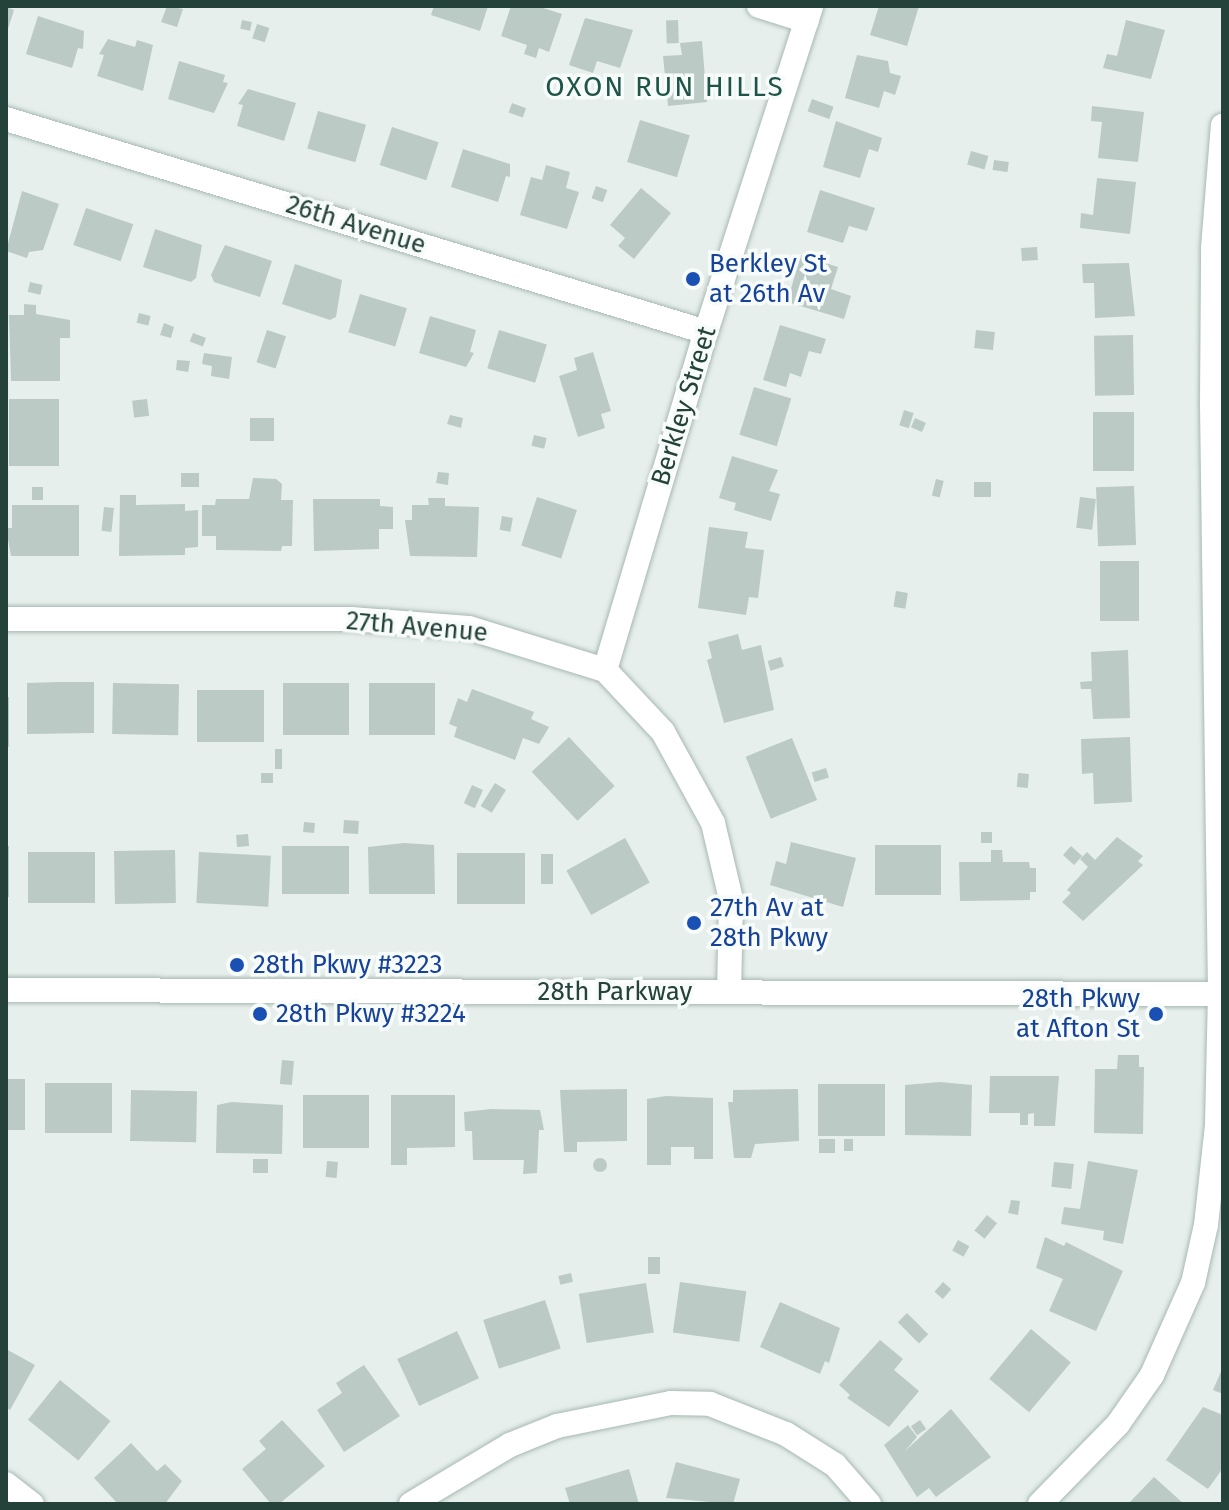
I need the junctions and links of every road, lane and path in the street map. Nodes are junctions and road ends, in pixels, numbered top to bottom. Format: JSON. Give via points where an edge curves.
{"nodes":[{"id":1,"x":759,"y":6,"type":"edge"},
{"id":2,"x":809,"y":13,"type":"edge"},
{"id":3,"x":6,"y":119,"type":"edge"},
{"id":4,"x":1223,"y":125,"type":"edge"},
{"id":5,"x":706,"y":332,"type":"junction"},
{"id":6,"x":6,"y":619,"type":"edge"},
{"id":7,"x":605,"y":670,"type":"junction"},
{"id":8,"x":6,"y":990,"type":"edge"},
{"id":9,"x":729,"y":992,"type":"junction"},
{"id":10,"x":1222,"y":994,"type":"edge"},
{"id":11,"x":6,"y":1484,"type":"edge"},
{"id":12,"x":32,"y":1504,"type":"edge"},
{"id":13,"x":411,"y":1504,"type":"edge"},
{"id":14,"x":869,"y":1504,"type":"edge"},
{"id":15,"x":1040,"y":1504,"type":"edge"}],
"edges":[{"from":1,"to":2,"type":"street"},
{"from":2,"to":5,"type":"street","name":"Berkley Street"},
{"from":3,"to":5,"type":"street","name":"26th Avenue"},
{"from":4,"to":10,"type":"street","via":[[1214,233],[1212,404]]},
{"from":5,"to":7,"type":"street","name":"Berkley Street"},
{"from":6,"to":7,"type":"street","name":"27th Avenue","via":[[351,619],[469,628]]},
{"from":7,"to":9,"type":"street","name":"27th Avenue","via":[[663,732],[713,823],[731,899]]},
{"from":8,"to":9,"type":"street","name":"28th Parkway"},
{"from":9,"to":10,"type":"street","name":"28th Parkway"},
{"from":10,"to":15,"type":"street","via":[[1217,1125],[1206,1225],[1193,1283],[1152,1375],[1118,1424]]},
{"from":11,"to":12,"type":"street"},
{"from":13,"to":14,"type":"street","via":[[510,1445],[557,1426],[671,1403],[710,1404],[786,1434],[835,1465]]}]}
